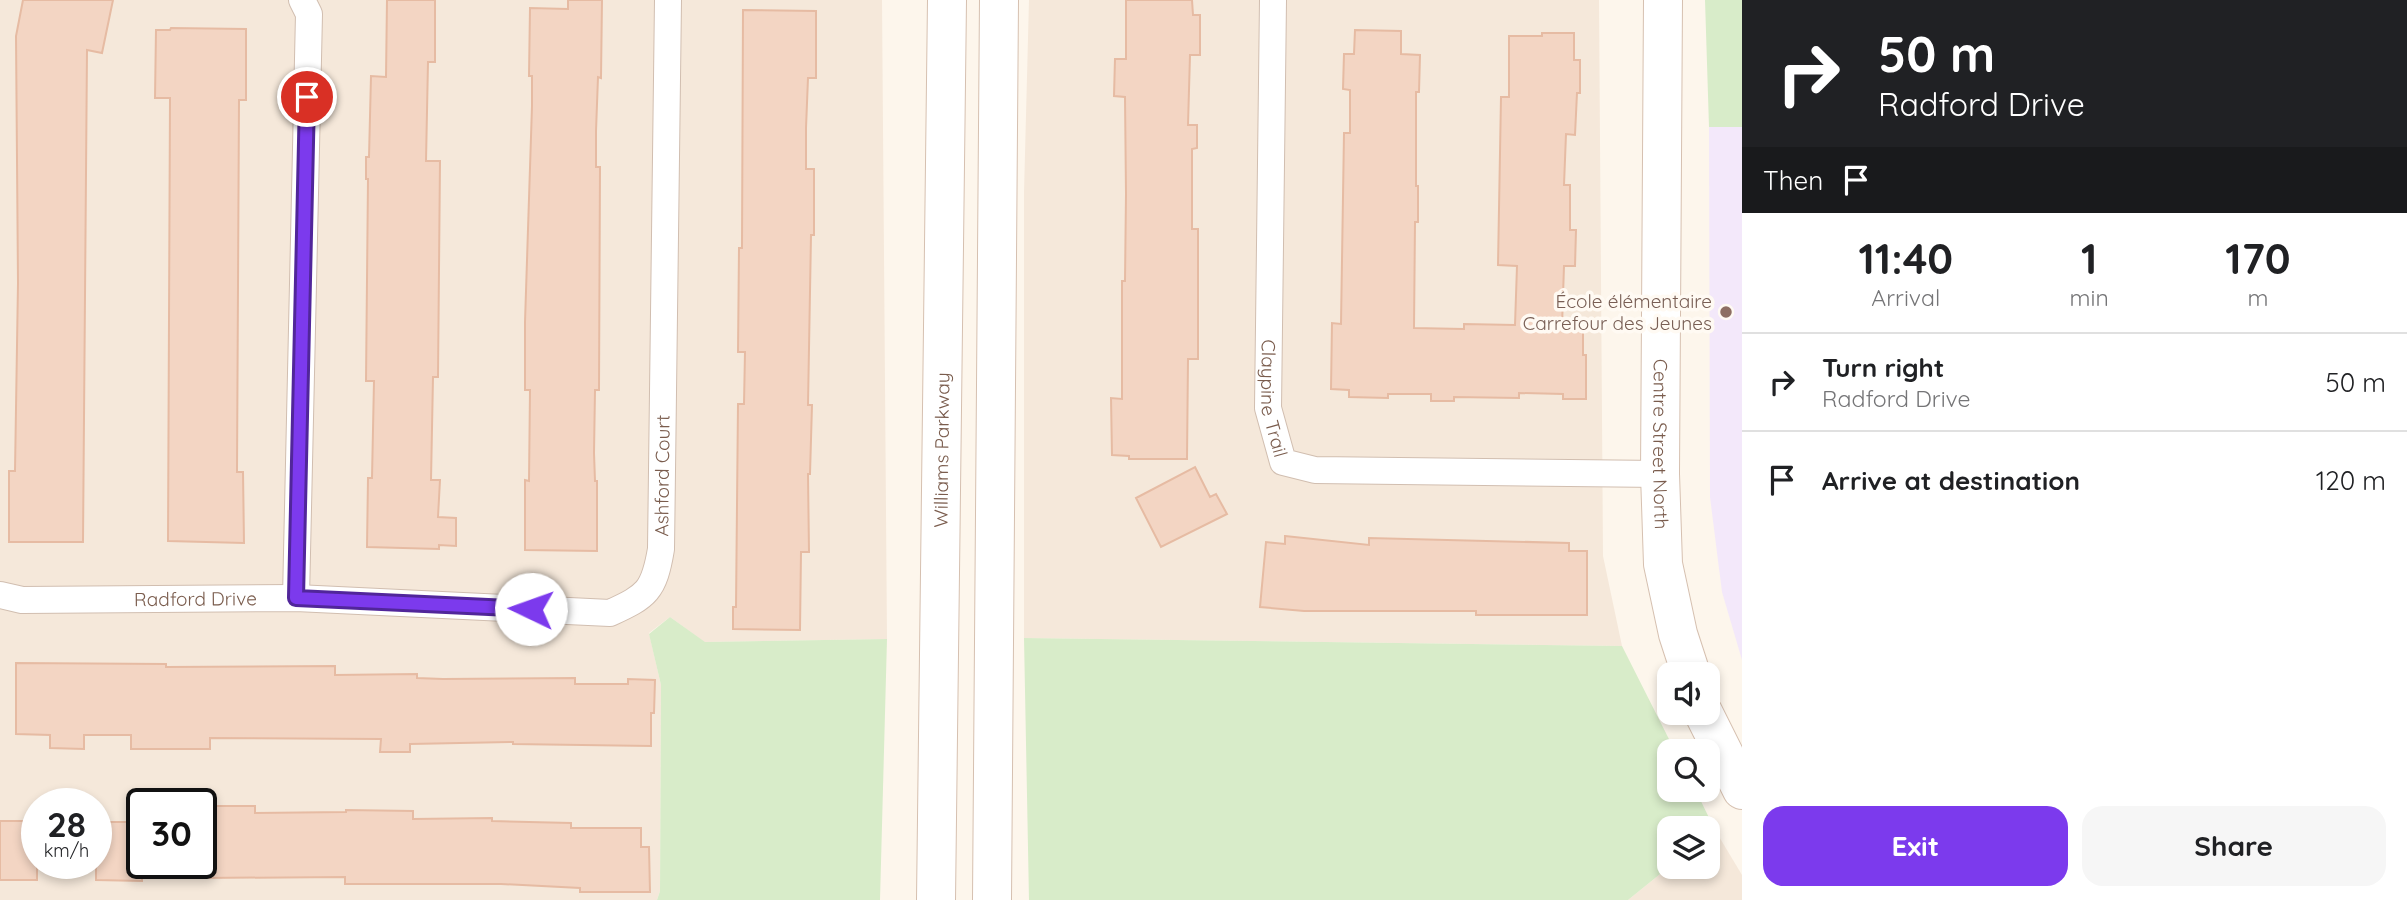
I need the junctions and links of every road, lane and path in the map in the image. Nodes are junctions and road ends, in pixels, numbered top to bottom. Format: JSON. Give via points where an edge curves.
{"nodes":[{"id":1,"x":302,"y":0,"type":"edge"},
{"id":2,"x":668,"y":0,"type":"edge"},
{"id":3,"x":947,"y":0,"type":"edge"},
{"id":4,"x":999,"y":0,"type":"edge"},
{"id":5,"x":1273,"y":0,"type":"edge"},
{"id":6,"x":1663,"y":0,"type":"edge"},
{"id":7,"x":1660,"y":474,"type":"junction"},
{"id":8,"x":0,"y":595,"type":"edge"},
{"id":9,"x":296,"y":598,"type":"junction"},
{"id":10,"x":1687,"y":662,"type":"edge"},
{"id":11,"x":1710,"y":725,"type":"edge"},
{"id":12,"x":1742,"y":790,"type":"edge"},
{"id":13,"x":936,"y":900,"type":"edge"},
{"id":14,"x":992,"y":900,"type":"edge"}],
"edges":[{"from":1,"to":9,"type":"street","via":[[309,14]]},
{"from":2,"to":9,"type":"street","name":"Ashford Court","via":[[661,549],[657,573],[641,599],[610,613]]},
{"from":3,"to":13,"type":"main road","name":"Williams Parkway"},
{"from":4,"to":14,"type":"main road"},
{"from":5,"to":7,"type":"street","name":"Claypine Trail","via":[[1268,408],[1283,462],[1315,470]]},
{"from":6,"to":7,"type":"main road","name":"Centre Street North"},
{"from":7,"to":10,"type":"main road","name":"Centre Street North","via":[[1663,564]]},
{"from":8,"to":9,"type":"street","name":"Radford Drive","via":[[22,600]]},
{"from":11,"to":12,"type":"main road"}]}
